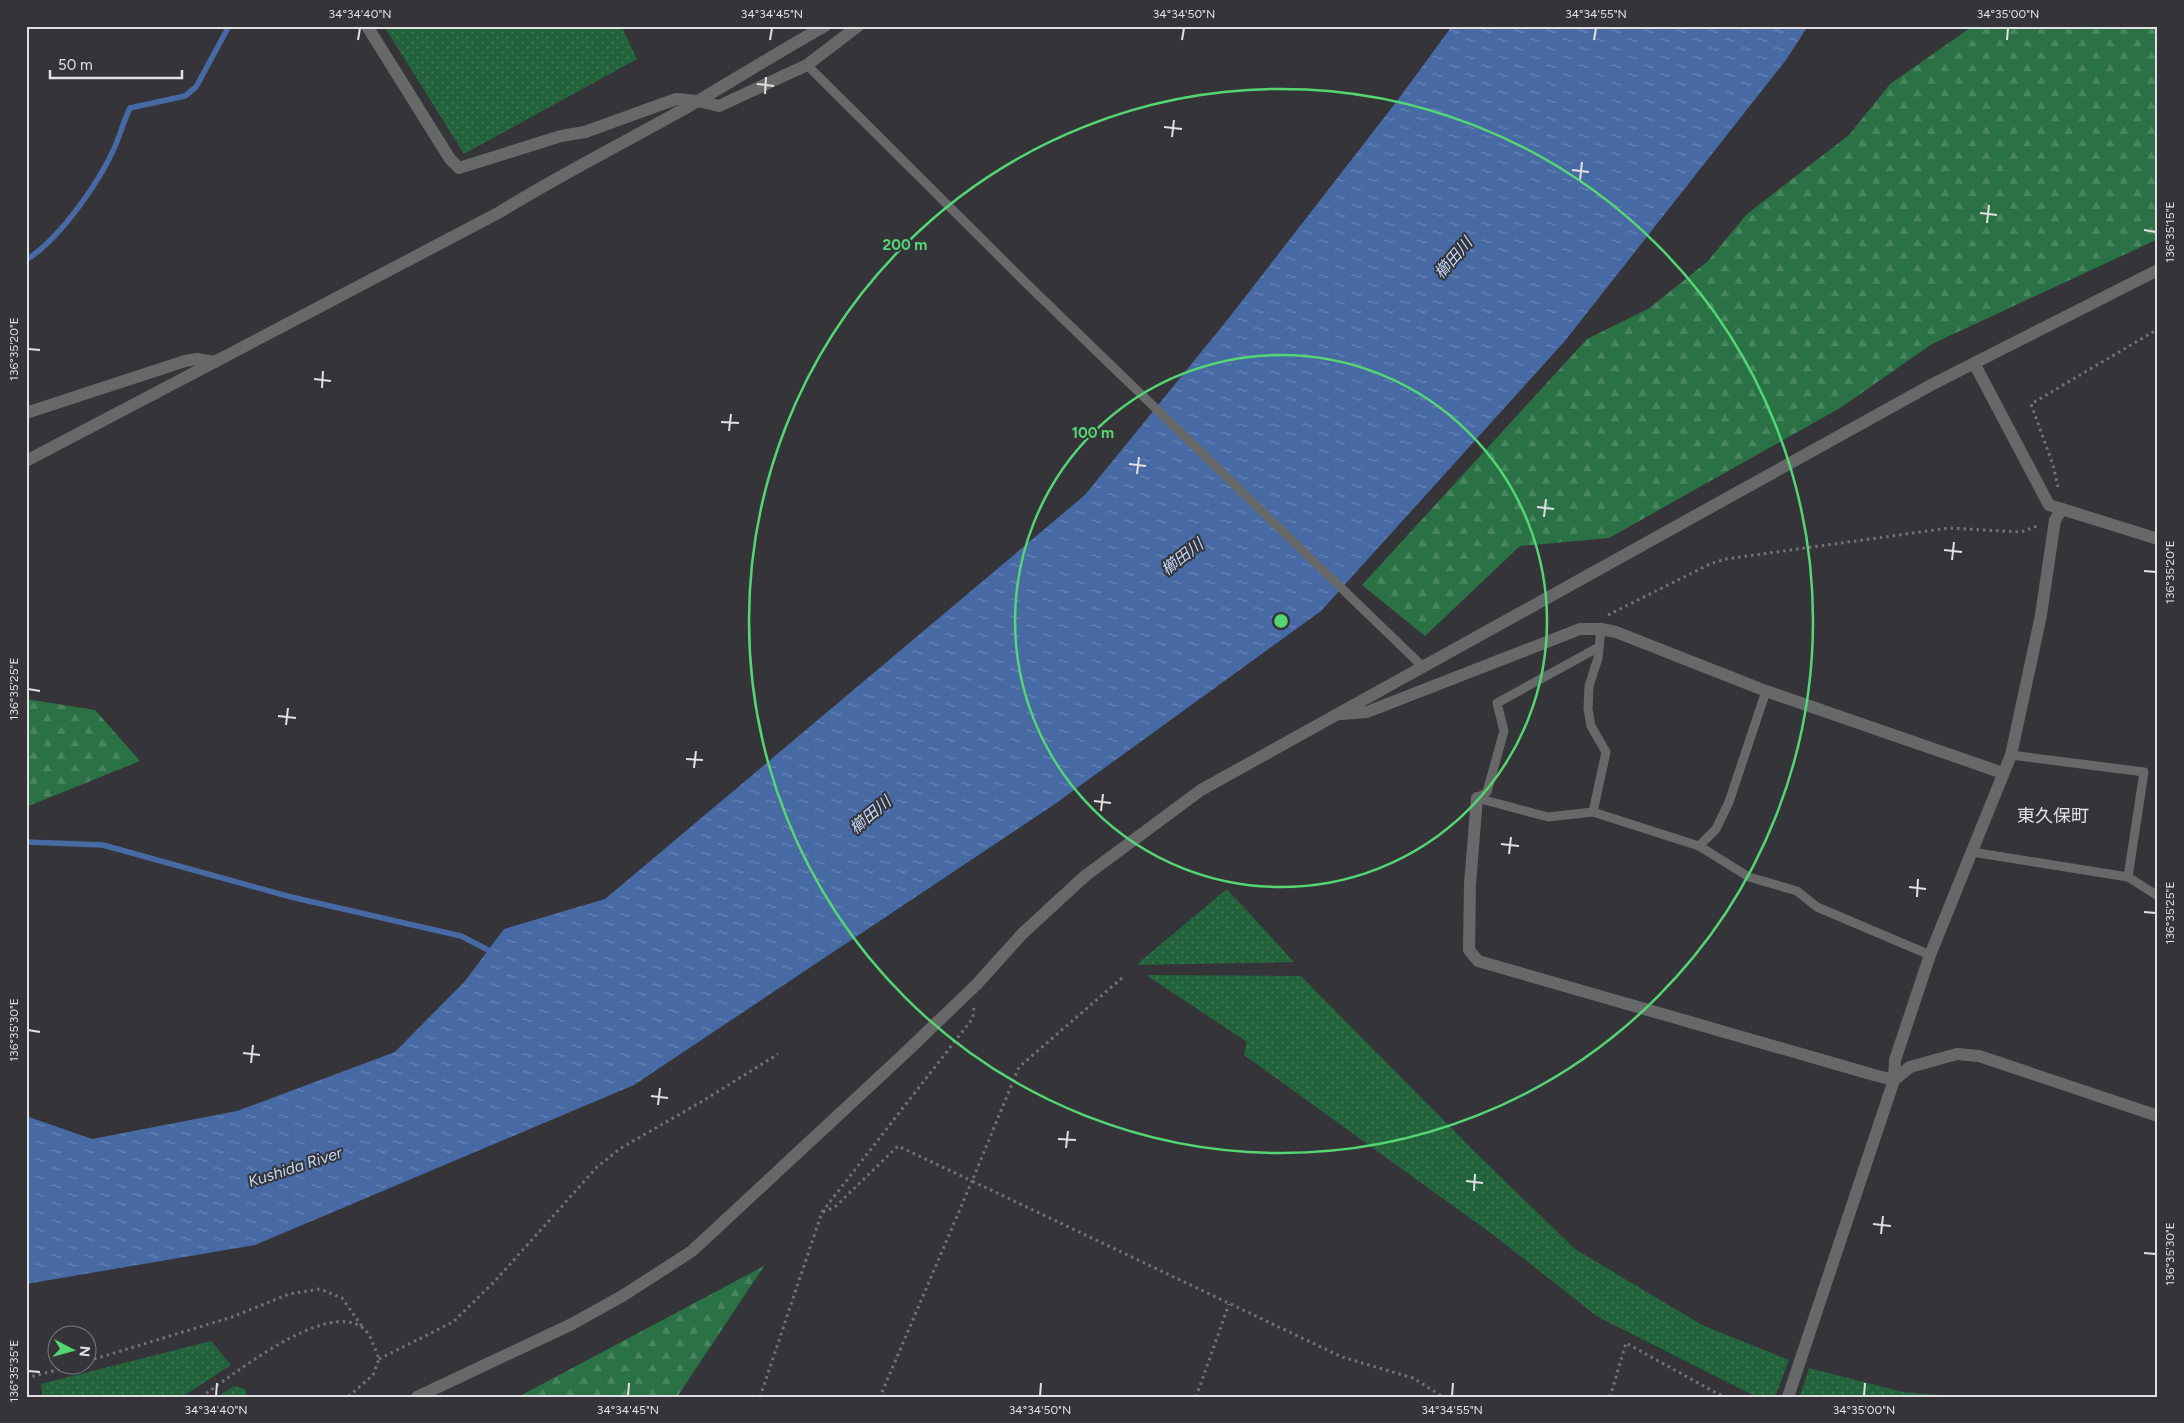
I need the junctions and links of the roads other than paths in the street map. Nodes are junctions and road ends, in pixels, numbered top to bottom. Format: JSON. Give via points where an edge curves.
{"nodes":[{"id":1,"x":367,"y":26,"type":"edge"},
{"id":2,"x":825,"y":26,"type":"edge"},
{"id":3,"x":858,"y":26,"type":"edge"},
{"id":4,"x":807,"y":65,"type":"junction"},
{"id":5,"x":698,"y":101,"type":"junction"},
{"id":6,"x":2158,"y":270,"type":"edge"},
{"id":7,"x":215,"y":362,"type":"junction"},
{"id":8,"x":1975,"y":365,"type":"junction"},
{"id":9,"x":26,"y":412,"type":"edge"},
{"id":10,"x":26,"y":461,"type":"edge"},
{"id":11,"x":2059,"y":514,"type":"junction"},
{"id":12,"x":2158,"y":539,"type":"edge"},
{"id":13,"x":1601,"y":629,"type":"junction"},
{"id":14,"x":1599,"y":647,"type":"junction"},
{"id":15,"x":1422,"y":666,"type":"junction"},
{"id":16,"x":1766,"y":691,"type":"junction"},
{"id":17,"x":1336,"y":714,"type":"junction"},
{"id":18,"x":2011,"y":755,"type":"junction"},
{"id":19,"x":2003,"y":772,"type":"junction"},
{"id":20,"x":1477,"y":798,"type":"junction"},
{"id":21,"x":1593,"y":812,"type":"junction"},
{"id":22,"x":1700,"y":846,"type":"junction"},
{"id":23,"x":1972,"y":852,"type":"junction"},
{"id":24,"x":2128,"y":877,"type":"junction"},
{"id":25,"x":2158,"y":896,"type":"edge"},
{"id":26,"x":1930,"y":956,"type":"junction"},
{"id":27,"x":1894,"y":1080,"type":"junction"},
{"id":28,"x":2158,"y":1116,"type":"edge"},
{"id":29,"x":417,"y":1397,"type":"edge"},
{"id":30,"x":1788,"y":1397,"type":"edge"}],
"edges":[{"from":1,"to":5,"type":"street","via":[[450,159],[459,168],[561,136],[585,132],[676,99]]},
{"from":2,"to":5,"type":"street","via":[[732,78]]},
{"from":3,"to":4,"type":"street"},
{"from":4,"to":5,"type":"street","via":[[719,106]]},
{"from":4,"to":15,"type":"lane"},
{"from":5,"to":7,"type":"street","via":[[553,179],[500,212]]},
{"from":6,"to":8,"type":"street","via":[[2055,320]]},
{"from":7,"to":9,"type":"street","via":[[186,361]]},
{"from":7,"to":10,"type":"street"},
{"from":8,"to":11,"type":"street","via":[[2049,505]]},
{"from":8,"to":15,"type":"street","via":[[1931,385]]},
{"from":11,"to":12,"type":"street"},
{"from":11,"to":18,"type":"street","via":[[2040,624]]},
{"from":13,"to":14,"type":"lane"},
{"from":13,"to":16,"type":"street"},
{"from":13,"to":17,"type":"street","via":[[1580,629],[1366,712]]},
{"from":14,"to":20,"type":"lane","via":[[1497,703],[1504,731],[1487,792]]},
{"from":14,"to":21,"type":"lane","via":[[1589,686],[1588,709],[1591,726],[1606,752]]},
{"from":15,"to":17,"type":"street"},
{"from":16,"to":19,"type":"street"},
{"from":16,"to":22,"type":"lane","via":[[1729,802],[1716,829]]},
{"from":17,"to":29,"type":"street","via":[[1201,790],[1078,883],[1022,934],[977,984],[692,1251],[572,1324]]},
{"from":18,"to":19,"type":"street"},
{"from":18,"to":24,"type":"lane","via":[[2144,772]]},
{"from":19,"to":23,"type":"street"},
{"from":20,"to":21,"type":"lane","via":[[1548,817]]},
{"from":20,"to":27,"type":"street","via":[[1469,950],[1478,961]]},
{"from":21,"to":22,"type":"lane"},
{"from":22,"to":26,"type":"lane","via":[[1749,877],[1797,892],[1817,907]]},
{"from":23,"to":24,"type":"lane"},
{"from":23,"to":26,"type":"street"},
{"from":24,"to":25,"type":"lane"},
{"from":26,"to":27,"type":"street","via":[[1895,1060]]},
{"from":27,"to":28,"type":"street","via":[[1910,1067],[1957,1054],[1979,1056]]},
{"from":27,"to":30,"type":"street"}]}
